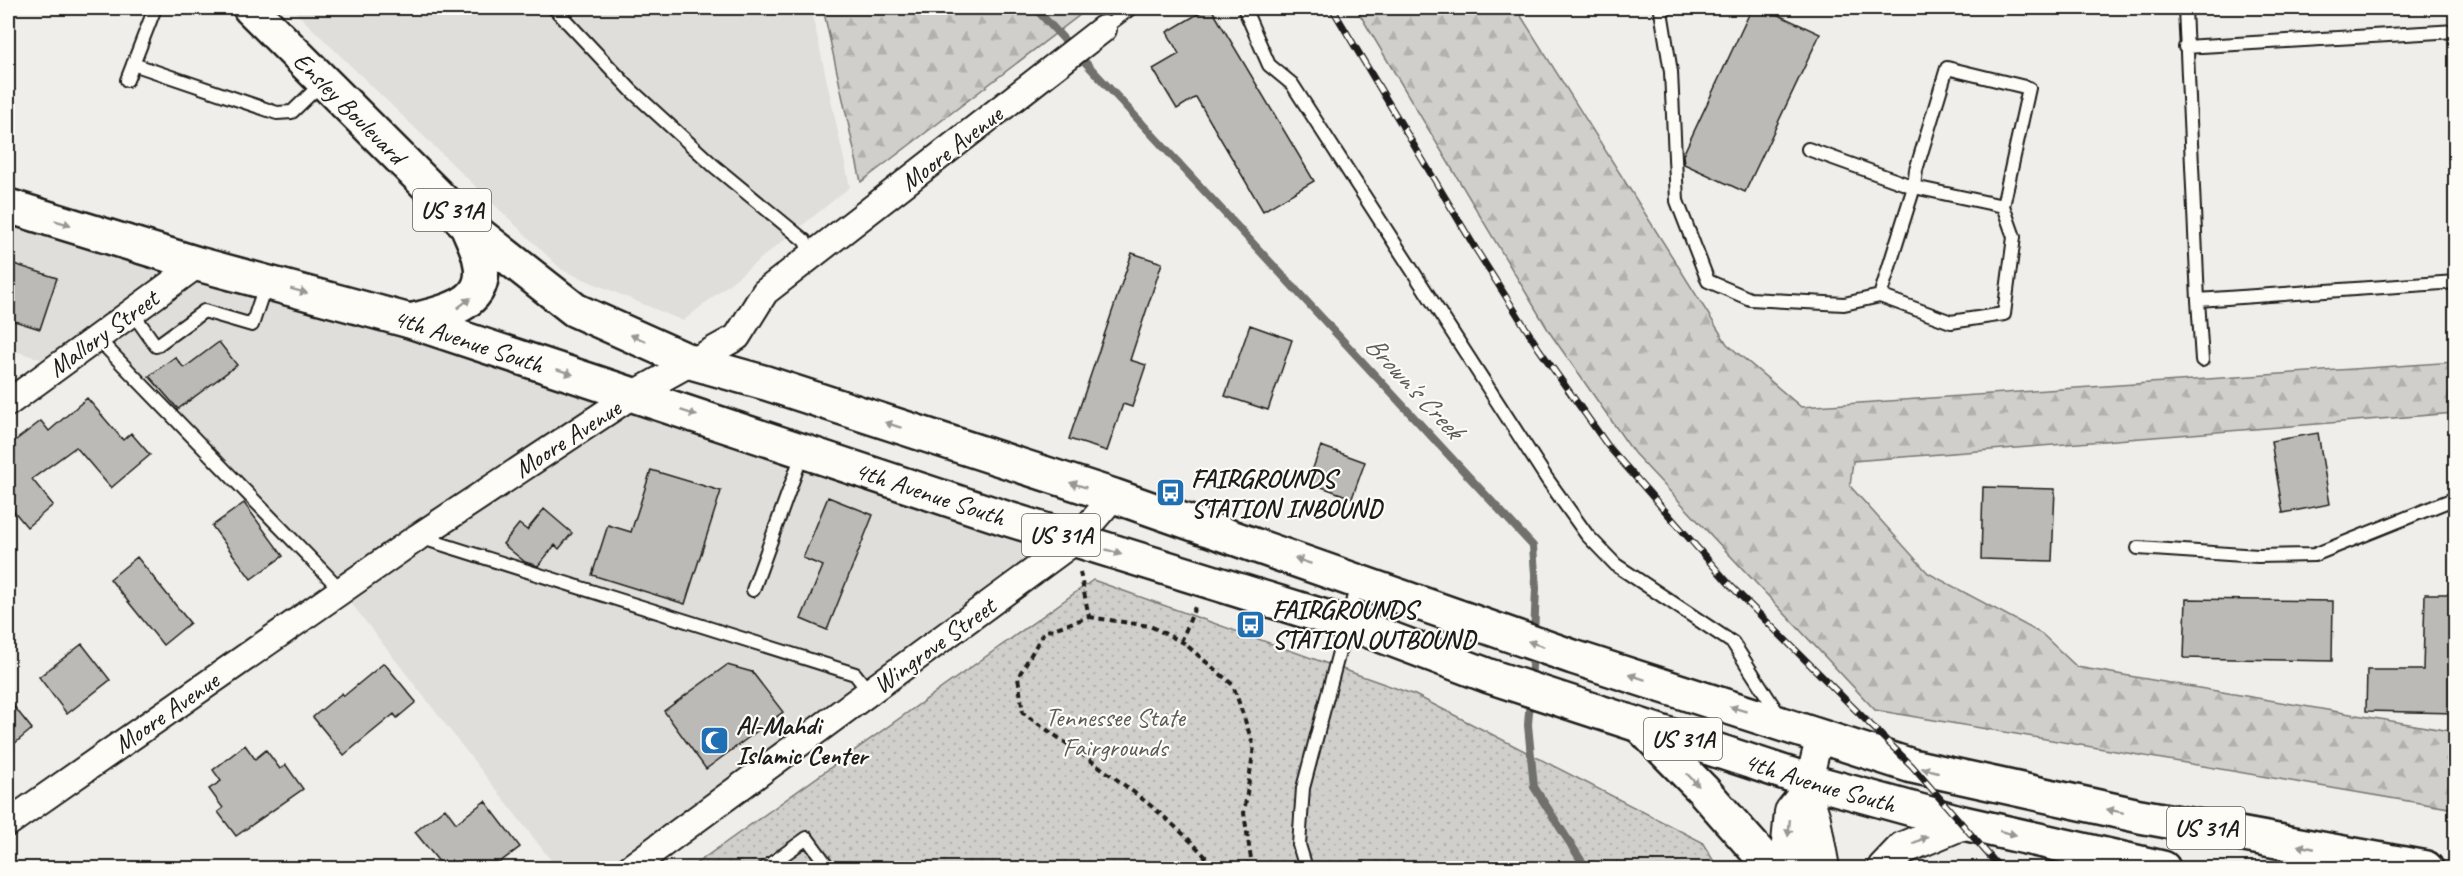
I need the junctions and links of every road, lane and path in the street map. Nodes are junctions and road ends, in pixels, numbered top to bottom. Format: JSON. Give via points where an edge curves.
{"nodes":[{"id":1,"x":155,"y":8,"type":"edge"},
{"id":2,"x":250,"y":8,"type":"edge"},
{"id":3,"x":554,"y":8,"type":"edge"},
{"id":4,"x":1131,"y":8,"type":"edge"},
{"id":5,"x":1244,"y":8,"type":"edge"},
{"id":6,"x":1667,"y":8,"type":"edge"},
{"id":7,"x":2185,"y":8,"type":"edge"},
{"id":8,"x":1103,"y":29,"type":"joint"},
{"id":9,"x":2456,"y":31,"type":"edge"},
{"id":10,"x":2185,"y":47,"type":"junction"},
{"id":11,"x":133,"y":64,"type":"junction"},
{"id":12,"x":127,"y":80,"type":"dead end"},
{"id":13,"x":324,"y":81,"type":"junction"},
{"id":14,"x":1808,"y":149,"type":"dead end"},
{"id":15,"x":1914,"y":187,"type":"junction"},
{"id":16,"x":8,"y":206,"type":"edge"},
{"id":17,"x":2003,"y":206,"type":"junction"},
{"id":18,"x":467,"y":225,"type":"junction"},
{"id":19,"x":812,"y":257,"type":"junction"},
{"id":20,"x":198,"y":264,"type":"junction"},
{"id":21,"x":267,"y":282,"type":"junction"},
{"id":22,"x":2456,"y":282,"type":"edge"},
{"id":23,"x":1880,"y":296,"type":"junction"},
{"id":24,"x":2198,"y":300,"type":"junction"},
{"id":25,"x":132,"y":312,"type":"junction"},
{"id":26,"x":410,"y":321,"type":"junction"},
{"id":27,"x":97,"y":338,"type":"junction"},
{"id":28,"x":2202,"y":360,"type":"dead end"},
{"id":29,"x":691,"y":362,"type":"junction"},
{"id":30,"x":634,"y":394,"type":"junction"},
{"id":31,"x":8,"y":403,"type":"edge"},
{"id":32,"x":804,"y":450,"type":"junction"},
{"id":33,"x":1114,"y":496,"type":"junction"},
{"id":34,"x":2456,"y":498,"type":"edge"},
{"id":35,"x":418,"y":537,"type":"junction"},
{"id":36,"x":2138,"y":548,"type":"dead end"},
{"id":37,"x":1078,"y":556,"type":"junction"},
{"id":38,"x":1358,"y":580,"type":"junction"},
{"id":39,"x":341,"y":590,"type":"junction"},
{"id":40,"x":753,"y":590,"type":"dead end"},
{"id":41,"x":1196,"y":604,"type":"dead end"},
{"id":42,"x":1089,"y":617,"type":"junction"},
{"id":43,"x":1347,"y":624,"type":"junction"},
{"id":44,"x":1181,"y":642,"type":"junction"},
{"id":45,"x":869,"y":692,"type":"junction"},
{"id":46,"x":1637,"y":723,"type":"junction"},
{"id":47,"x":1784,"y":724,"type":"junction"},
{"id":48,"x":1820,"y":735,"type":"junction"},
{"id":49,"x":1808,"y":787,"type":"junction"},
{"id":50,"x":8,"y":823,"type":"edge"},
{"id":51,"x":1963,"y":823,"type":"junction"},
{"id":52,"x":630,"y":868,"type":"edge"},
{"id":53,"x":765,"y":868,"type":"edge"},
{"id":54,"x":829,"y":868,"type":"edge"},
{"id":55,"x":1215,"y":868,"type":"edge"},
{"id":56,"x":1245,"y":868,"type":"edge"},
{"id":57,"x":1306,"y":868,"type":"edge"},
{"id":58,"x":1772,"y":868,"type":"edge"},
{"id":59,"x":1793,"y":868,"type":"edge"},
{"id":60,"x":1823,"y":868,"type":"edge"},
{"id":61,"x":1884,"y":868,"type":"edge"},
{"id":62,"x":2163,"y":868,"type":"edge"},
{"id":63,"x":2426,"y":868,"type":"edge"}],
"edges":[{"from":1,"to":11,"type":"lane"},
{"from":2,"to":13,"type":"main road","name":"Ensley Boulevard","number":"US 31A"},
{"from":3,"to":19,"type":"lane","via":[[632,91],[714,166],[805,240]]},
{"from":4,"to":8,"type":"lane"},
{"from":5,"to":47,"type":"lane","via":[[1269,65],[1292,84],[1587,535],[1616,565],[1733,643]]},
{"from":6,"to":23,"type":"lane","via":[[1660,11],[1671,72],[1677,201],[1708,281],[1750,299],[1844,304]]},
{"from":7,"to":10,"type":"lane"},
{"from":8,"to":19,"type":"street","name":"Moore Avenue"},
{"from":9,"to":10,"type":"lane"},
{"from":10,"to":24,"type":"lane"},
{"from":11,"to":12,"type":"lane"},
{"from":11,"to":13,"type":"lane","via":[[277,113],[292,112]]},
{"from":13,"to":18,"type":"main road","name":"Ensley Boulevard","number":"US 31A"},
{"from":14,"to":15,"type":"lane"},
{"from":15,"to":17,"type":"lane"},
{"from":15,"to":17,"type":"lane","via":[[1947,68],[2029,88]]},
{"from":15,"to":23,"type":"lane"},
{"from":16,"to":20,"type":"main road","name":"4th Avenue South","number":"US 31A","one_way":true},
{"from":17,"to":23,"type":"lane","via":[[2014,237],[2004,314],[1951,322]]},
{"from":26,"to":18,"type":"main road","one_way":true,"via":[[457,309],[473,296],[481,278],[481,261]]},
{"from":29,"to":18,"type":"main road","name":"Ensley Boulevard","number":"US 31A","one_way":true,"via":[[575,310]]},
{"from":19,"to":29,"type":"street","name":"Moore Avenue","via":[[765,292],[737,337]]},
{"from":20,"to":21,"type":"main road","name":"4th Avenue South","number":"US 31A"},
{"from":20,"to":25,"type":"street","name":"Mallory Street"},
{"from":21,"to":25,"type":"lane","via":[[252,325],[204,311],[156,346]]},
{"from":21,"to":26,"type":"main road","name":"4th Avenue South","number":"US 31A","one_way":true},
{"from":22,"to":24,"type":"lane"},
{"from":24,"to":28,"type":"lane"},
{"from":25,"to":27,"type":"street","name":"Mallory Street"},
{"from":26,"to":30,"type":"main road","name":"4th Avenue South","number":"US 31A","one_way":true},
{"from":27,"to":31,"type":"street","name":"Mallory Street"},
{"from":27,"to":39,"type":"lane"},
{"from":29,"to":30,"type":"street","name":"Moore Avenue"},
{"from":33,"to":29,"type":"main road","name":"4th Avenue South","number":"US 31A","one_way":true},
{"from":30,"to":32,"type":"main road","name":"4th Avenue South","number":"US 31A","one_way":true},
{"from":30,"to":35,"type":"street","name":"Moore Avenue"},
{"from":32,"to":37,"type":"main road","name":"4th Avenue South","number":"US 31A"},
{"from":32,"to":40,"type":"lane"},
{"from":33,"to":37,"type":"street","name":"Wingrove Street"},
{"from":38,"to":33,"type":"main road","name":"4th Avenue South","number":"US 31A","one_way":true},
{"from":34,"to":36,"type":"lane","via":[[2314,555],[2258,556]]},
{"from":35,"to":39,"type":"street","name":"Moore Avenue"},
{"from":35,"to":45,"type":"lane","via":[[855,674]]},
{"from":37,"to":42,"type":"path"},
{"from":37,"to":43,"type":"main road","name":"4th Avenue South","number":"US 31A","one_way":true},
{"from":37,"to":45,"type":"street","name":"Wingrove Street"},
{"from":38,"to":43,"type":"lane"},
{"from":47,"to":38,"type":"main road","name":"4th Avenue South","number":"US 31A","one_way":true,"via":[[1573,657]]},
{"from":39,"to":50,"type":"street","name":"Moore Avenue"},
{"from":41,"to":44,"type":"path"},
{"from":42,"to":44,"type":"path","via":[[1150,626]]},
{"from":42,"to":55,"type":"path","via":[[1044,632],[1018,677],[1023,713],[1102,769],[1196,844]]},
{"from":43,"to":46,"type":"main road","name":"4th Avenue South","number":"US 31A","via":[[1489,676]]},
{"from":43,"to":57,"type":"lane","via":[[1303,788],[1299,845]]},
{"from":44,"to":56,"type":"path","via":[[1233,685],[1254,747],[1244,813],[1251,859]]},
{"from":45,"to":52,"type":"street","name":"Wingrove Street"},
{"from":46,"to":49,"type":"main road","name":"4th Avenue South","number":"US 31A"},
{"from":46,"to":58,"type":"main road","one_way":true},
{"from":47,"to":48,"type":"main road","name":"4th Avenue South","number":"US 31A"},
{"from":48,"to":49,"type":"street"},
{"from":63,"to":48,"type":"main road","name":"4th Avenue South","number":"US 31A","one_way":true,"via":[[1987,784],[1912,766]]},
{"from":49,"to":51,"type":"main road","name":"4th Avenue South","number":"US 31A"},
{"from":49,"to":59,"type":"street","one_way":true,"via":[[1791,812],[1788,843]]},
{"from":49,"to":60,"type":"street"},
{"from":61,"to":51,"type":"street","one_way":true,"via":[[1903,848]]},
{"from":51,"to":62,"type":"main road","name":"4th Avenue South","number":"US 31A","one_way":true},
{"from":53,"to":54,"type":"lane","via":[[807,838]]}]}
